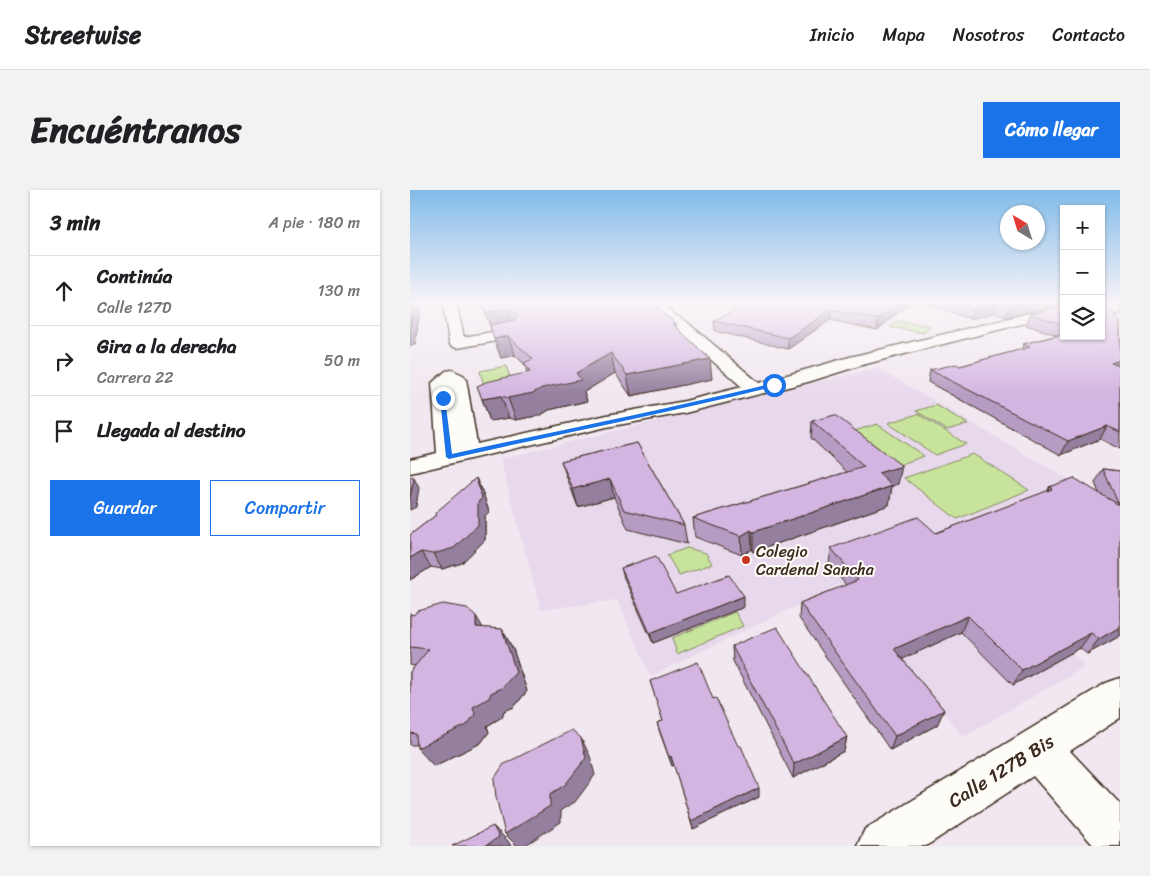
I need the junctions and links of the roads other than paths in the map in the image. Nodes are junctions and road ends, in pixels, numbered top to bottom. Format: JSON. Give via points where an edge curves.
{"nodes":[{"id":1,"x":455,"y":334,"type":"edge"},
{"id":2,"x":511,"y":334,"type":"edge"},
{"id":3,"x":692,"y":334,"type":"edge"},
{"id":4,"x":702,"y":334,"type":"edge"},
{"id":5,"x":970,"y":334,"type":"edge"},
{"id":6,"x":758,"y":384,"type":"junction"},
{"id":7,"x":410,"y":466,"type":"edge"},
{"id":8,"x":1120,"y":696,"type":"edge"},
{"id":9,"x":1037,"y":748,"type":"junction"},
{"id":10,"x":1120,"y":839,"type":"edge"},
{"id":11,"x":882,"y":846,"type":"edge"}],
"edges":[{"from":1,"to":2,"type":"street","via":[[457,343]]},
{"from":3,"to":6,"type":"street"},
{"from":4,"to":6,"type":"street"},
{"from":5,"to":6,"type":"street"},
{"from":6,"to":7,"type":"street","via":[[685,407],[607,421]]},
{"from":8,"to":9,"type":"street","name":"Calle 127B Bis"},
{"from":9,"to":10,"type":"street"},
{"from":9,"to":11,"type":"street","name":"Calle 127B Bis"}]}
